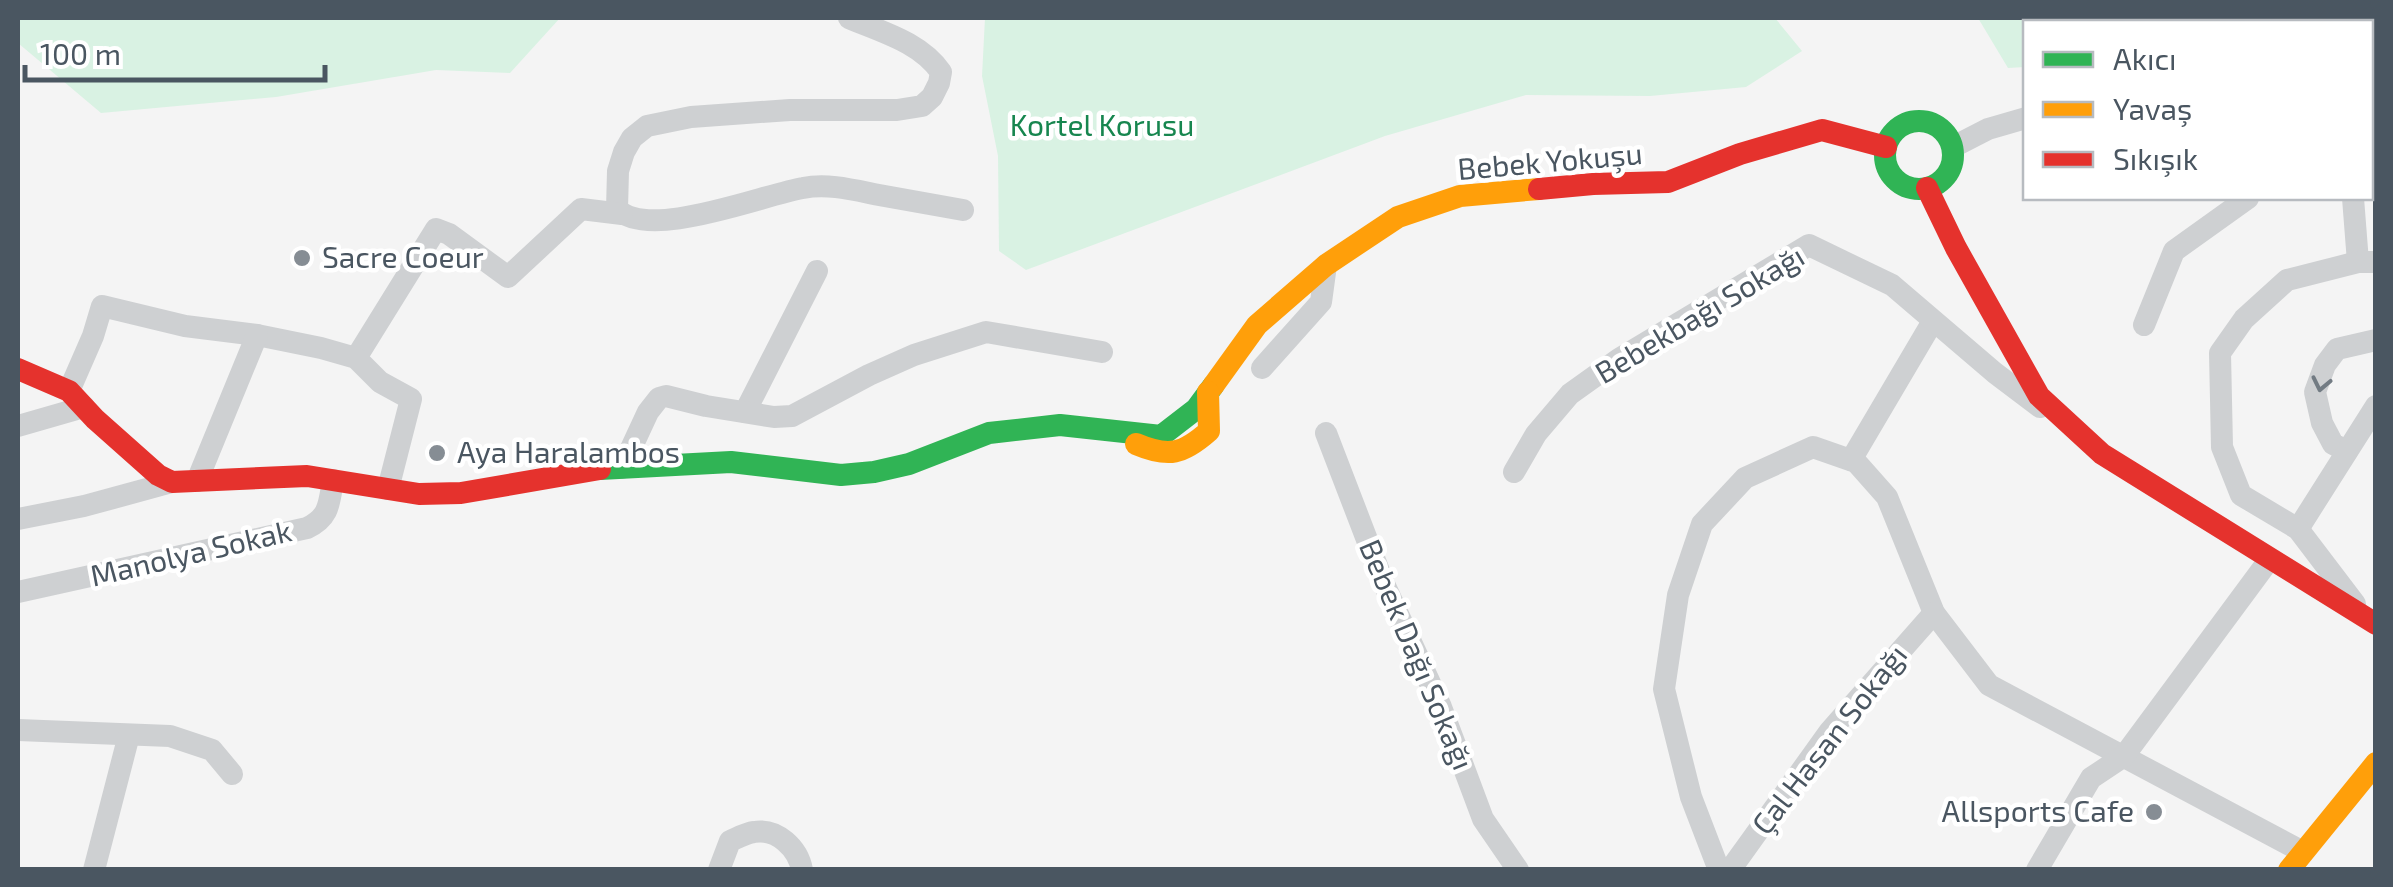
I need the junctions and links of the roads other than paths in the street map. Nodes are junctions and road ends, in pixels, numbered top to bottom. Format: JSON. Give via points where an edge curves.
{"nodes":[{"id":1,"x":849,"y":18,"type":"edge"},
{"id":2,"x":2023,"y":119,"type":"edge"},
{"id":3,"x":1886,"y":147,"type":"junction"},
{"id":4,"x":1953,"y":147,"type":"junction"},
{"id":5,"x":1927,"y":188,"type":"junction"},
{"id":6,"x":2245,"y":200,"type":"edge"},
{"id":7,"x":2354,"y":200,"type":"edge"},
{"id":8,"x":963,"y":210,"type":"dead end"},
{"id":9,"x":622,"y":214,"type":"junction"},
{"id":10,"x":2367,"y":262,"type":"edge"},
{"id":11,"x":1326,"y":265,"type":"junction"},
{"id":12,"x":817,"y":270,"type":"dead end"},
{"id":13,"x":1933,"y":320,"type":"junction"},
{"id":14,"x":2144,"y":324,"type":"dead end"},
{"id":15,"x":257,"y":335,"type":"junction"},
{"id":16,"x":2376,"y":340,"type":"edge"},
{"id":17,"x":1102,"y":352,"type":"dead end"},
{"id":18,"x":356,"y":358,"type":"junction"},
{"id":19,"x":1262,"y":368,"type":"dead end"},
{"id":20,"x":18,"y":369,"type":"edge"},
{"id":21,"x":76,"y":399,"type":"junction"},
{"id":22,"x":2376,"y":406,"type":"edge"},
{"id":23,"x":746,"y":412,"type":"junction"},
{"id":24,"x":18,"y":426,"type":"edge"},
{"id":25,"x":1326,"y":433,"type":"dead end"},
{"id":26,"x":2348,"y":451,"type":"junction"},
{"id":27,"x":2102,"y":454,"type":"junction"},
{"id":28,"x":1851,"y":460,"type":"junction"},
{"id":29,"x":622,"y":468,"type":"junction"},
{"id":30,"x":1514,"y":472,"type":"dead end"},
{"id":31,"x":333,"y":480,"type":"junction"},
{"id":32,"x":197,"y":481,"type":"junction"},
{"id":33,"x":172,"y":482,"type":"junction"},
{"id":34,"x":388,"y":489,"type":"junction"},
{"id":35,"x":18,"y":519,"type":"edge"},
{"id":36,"x":2298,"y":529,"type":"junction"},
{"id":37,"x":2270,"y":560,"type":"junction"},
{"id":38,"x":18,"y":592,"type":"edge"},
{"id":39,"x":1934,"y":613,"type":"junction"},
{"id":40,"x":2371,"y":621,"type":"edge"},
{"id":41,"x":18,"y":730,"type":"edge"},
{"id":42,"x":129,"y":735,"type":"junction"},
{"id":43,"x":2124,"y":756,"type":"junction"},
{"id":44,"x":2376,"y":762,"type":"edge"},
{"id":45,"x":232,"y":774,"type":"dead end"},
{"id":46,"x":2296,"y":861,"type":"edge"},
{"id":47,"x":94,"y":870,"type":"edge"},
{"id":48,"x":720,"y":870,"type":"edge"},
{"id":49,"x":802,"y":870,"type":"edge"},
{"id":50,"x":1518,"y":870,"type":"edge"},
{"id":51,"x":1718,"y":870,"type":"edge"},
{"id":52,"x":1730,"y":870,"type":"edge"},
{"id":53,"x":2038,"y":870,"type":"edge"}],
"edges":[{"from":1,"to":9,"type":"street","via":[[933,60],[941,72],[932,97],[897,110],[690,116],[647,126],[632,138],[618,172],[616,209]]},
{"from":2,"to":4,"type":"street"},
{"from":3,"to":4,"type":"street","via":[[1898,128],[1924,121],[1944,131]]},
{"from":3,"to":5,"type":"street","via":[[1897,181]]},
{"from":3,"to":11,"type":"street","name":"Bebek Yokuşu","via":[[1822,130],[1668,182],[1460,196],[1398,217]]},
{"from":4,"to":5,"type":"street","via":[[1949,171]]},
{"from":5,"to":27,"type":"street","via":[[2039,396]]},
{"from":6,"to":14,"type":"street","via":[[2174,251]]},
{"from":7,"to":10,"type":"street"},
{"from":8,"to":9,"type":"street","via":[[836,186],[805,187],[679,219]]},
{"from":9,"to":18,"type":"street","via":[[581,210],[508,277],[436,228]]},
{"from":10,"to":36,"type":"street","via":[[2287,280],[2244,319],[2220,354],[2222,447],[2241,495]]},
{"from":11,"to":19,"type":"street","via":[[1321,302]]},
{"from":11,"to":29,"type":"street","name":"Bebek Yokuşu","via":[[1257,325],[1208,392],[1209,431],[1180,452],[1154,453],[1105,430],[1060,425],[988,434],[874,472],[731,462]]},
{"from":12,"to":23,"type":"street"},
{"from":13,"to":27,"type":"street","name":"Bebekbağı Sokağı"},
{"from":13,"to":28,"type":"street"},
{"from":13,"to":30,"type":"street","name":"Bebekbağı Sokağı","via":[[1892,285],[1809,245],[1570,394]]},
{"from":15,"to":18,"type":"street"},
{"from":15,"to":21,"type":"street","via":[[102,306]]},
{"from":15,"to":32,"type":"street"},
{"from":16,"to":26,"type":"street","one_way":true,"via":[[2337,348],[2315,392],[2333,444]]},
{"from":17,"to":23,"type":"street","via":[[986,332],[914,355],[792,416]]},
{"from":18,"to":34,"type":"street","via":[[411,399]]},
{"from":20,"to":21,"type":"street"},
{"from":21,"to":24,"type":"street"},
{"from":21,"to":33,"type":"street"},
{"from":22,"to":26,"type":"street"},
{"from":23,"to":29,"type":"street","via":[[658,398]]},
{"from":25,"to":50,"type":"street","name":"Bebek Dağı Sokağı","via":[[1483,819]]},
{"from":26,"to":36,"type":"street"},
{"from":27,"to":37,"type":"street"},
{"from":28,"to":39,"type":"street","via":[[1887,498]]},
{"from":28,"to":51,"type":"street","via":[[1813,446],[1745,478],[1702,524],[1678,595],[1664,689],[1691,798]]},
{"from":29,"to":34,"type":"street","via":[[461,493]]},
{"from":31,"to":32,"type":"street"},
{"from":31,"to":34,"type":"street"},
{"from":31,"to":38,"type":"street","name":"Manolya Sokak","via":[[322,520],[307,528]]},
{"from":32,"to":33,"type":"street"},
{"from":33,"to":35,"type":"street"},
{"from":36,"to":40,"type":"street"},
{"from":37,"to":40,"type":"street"},
{"from":37,"to":43,"type":"street"},
{"from":39,"to":43,"type":"street","via":[[1990,685]]},
{"from":39,"to":52,"type":"street","name":"Çal Hasan Sokağı","via":[[1830,731]]},
{"from":41,"to":42,"type":"street"},
{"from":42,"to":45,"type":"street","via":[[170,736],[212,750]]},
{"from":42,"to":47,"type":"street"},
{"from":43,"to":46,"type":"street"},
{"from":43,"to":53,"type":"street","via":[[2092,778]]},
{"from":44,"to":46,"type":"street"},
{"from":48,"to":49,"type":"street","via":[[730,841],[758,831],[786,840]]}]}
